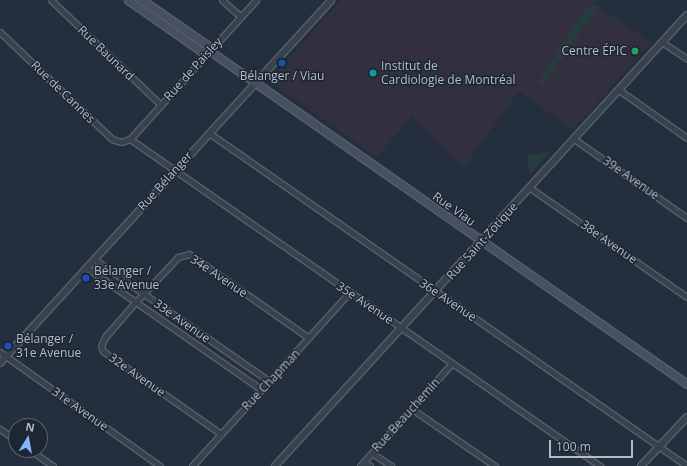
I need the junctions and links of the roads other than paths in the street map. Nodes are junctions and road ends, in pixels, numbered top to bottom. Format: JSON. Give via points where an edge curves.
{"nodes":[{"id":1,"x":51,"y":0,"type":"edge"},
{"id":2,"x":128,"y":0,"type":"edge"},
{"id":3,"x":142,"y":0,"type":"edge"},
{"id":4,"x":222,"y":0,"type":"edge"},
{"id":5,"x":256,"y":0,"type":"edge"},
{"id":6,"x":331,"y":0,"type":"edge"},
{"id":7,"x":687,"y":15,"type":"edge"},
{"id":8,"x":240,"y":17,"type":"junction"},
{"id":9,"x":0,"y":32,"type":"edge"},
{"id":10,"x":662,"y":42,"type":"junction"},
{"id":11,"x":210,"y":51,"type":"junction"},
{"id":12,"x":687,"y":59,"type":"edge"},
{"id":13,"x":256,"y":83,"type":"junction"},
{"id":14,"x":619,"y":90,"type":"junction"},
{"id":15,"x":161,"y":105,"type":"junction"},
{"id":16,"x":209,"y":133,"type":"junction"},
{"id":17,"x":687,"y":138,"type":"edge"},
{"id":18,"x":130,"y":139,"type":"junction"},
{"id":19,"x":574,"y":139,"type":"junction"},
{"id":20,"x":175,"y":171,"type":"junction"},
{"id":21,"x":530,"y":188,"type":"junction"},
{"id":22,"x":687,"y":218,"type":"edge"},
{"id":23,"x":481,"y":241,"type":"junction"},
{"id":24,"x":94,"y":259,"type":"junction"},
{"id":25,"x":87,"y":268,"type":"junction"},
{"id":26,"x":435,"y":292,"type":"junction"},
{"id":27,"x":349,"y":293,"type":"junction"},
{"id":28,"x":144,"y":294,"type":"junction"},
{"id":29,"x":687,"y":297,"type":"edge"},
{"id":30,"x":136,"y":302,"type":"junction"},
{"id":31,"x":401,"y":328,"type":"junction"},
{"id":32,"x":309,"y":338,"type":"junction"},
{"id":33,"x":0,"y":352,"type":"edge"},
{"id":34,"x":6,"y":356,"type":"junction"},
{"id":35,"x":0,"y":363,"type":"edge"},
{"id":36,"x":452,"y":363,"type":"junction"},
{"id":37,"x":270,"y":381,"type":"junction"},
{"id":38,"x":687,"y":384,"type":"edge"},
{"id":39,"x":262,"y":390,"type":"junction"},
{"id":40,"x":412,"y":408,"type":"junction"},
{"id":41,"x":687,"y":416,"type":"edge"},
{"id":42,"x":221,"y":434,"type":"junction"},
{"id":43,"x":660,"y":447,"type":"junction"},
{"id":44,"x":372,"y":453,"type":"junction"},
{"id":45,"x":42,"y":458,"type":"edge"},
{"id":46,"x":362,"y":464,"type":"edge"},
{"id":47,"x":53,"y":466,"type":"edge"},
{"id":48,"x":160,"y":466,"type":"edge"},
{"id":49,"x":192,"y":466,"type":"edge"},
{"id":50,"x":275,"y":466,"type":"edge"},
{"id":51,"x":370,"y":466,"type":"edge"},
{"id":52,"x":391,"y":466,"type":"edge"},
{"id":53,"x":495,"y":466,"type":"edge"},
{"id":54,"x":600,"y":466,"type":"edge"},
{"id":55,"x":641,"y":466,"type":"edge"},
{"id":56,"x":687,"y":466,"type":"edge"}],
"edges":[{"from":1,"to":15,"type":"street","name":"Rue Baunard"},
{"from":2,"to":11,"type":"main road","via":[[200,51]]},
{"from":3,"to":11,"type":"main road","via":[[207,45]]},
{"from":4,"to":8,"type":"street"},
{"from":5,"to":8,"type":"street","name":"Rue de Paisley"},
{"from":6,"to":13,"type":"street","name":"Rue Bélanger"},
{"from":7,"to":10,"type":"street","name":"Rue Saint-Zotique"},
{"from":8,"to":11,"type":"street","name":"Rue de Paisley"},
{"from":9,"to":18,"type":"street","name":"Rue de Cannes","via":[[112,139],[118,142]]},
{"from":10,"to":12,"type":"street"},
{"from":10,"to":14,"type":"street","name":"Rue Saint-Zotique"},
{"from":11,"to":13,"type":"main road","name":"Rue Viau"},
{"from":11,"to":15,"type":"street","name":"Rue de Paisley"},
{"from":13,"to":16,"type":"street","name":"Rue Bélanger"},
{"from":13,"to":23,"type":"main road","name":"Rue Viau"},
{"from":14,"to":17,"type":"street"},
{"from":14,"to":19,"type":"street","name":"Rue Saint-Zotique"},
{"from":15,"to":18,"type":"street","name":"Rue de Paisley"},
{"from":16,"to":20,"type":"street","name":"Rue Bélanger"},
{"from":16,"to":26,"type":"street","name":"36e Avenue"},
{"from":18,"to":20,"type":"street","name":"35e Avenue"},
{"from":19,"to":21,"type":"street","name":"Rue Saint-Zotique"},
{"from":19,"to":22,"type":"street","name":"39e Avenue"},
{"from":20,"to":24,"type":"street","name":"Rue Bélanger"},
{"from":20,"to":27,"type":"street","name":"35e Avenue"},
{"from":21,"to":23,"type":"street","name":"Rue Saint-Zotique"},
{"from":21,"to":29,"type":"street","name":"38e Avenue"},
{"from":23,"to":26,"type":"street","name":"Rue Saint-Zotique"},
{"from":23,"to":38,"type":"main road","name":"Rue Viau"},
{"from":24,"to":25,"type":"street","name":"Rue Bélanger"},
{"from":24,"to":28,"type":"street","name":"33e Avenue"},
{"from":25,"to":30,"type":"street","name":"33e Avenue"},
{"from":25,"to":34,"type":"street","name":"Rue Bélanger"},
{"from":26,"to":31,"type":"street","name":"Rue Saint-Zotique"},
{"from":26,"to":43,"type":"street","name":"36e Avenue"},
{"from":27,"to":31,"type":"street","name":"35e Avenue"},
{"from":27,"to":32,"type":"street","name":"Rue Chapman"},
{"from":28,"to":30,"type":"street","name":"34e Avenue"},
{"from":28,"to":32,"type":"street","name":"34e Avenue","via":[[178,257],[189,254]]},
{"from":28,"to":37,"type":"street","name":"33e Avenue"},
{"from":30,"to":39,"type":"street","name":"33e Avenue"},
{"from":30,"to":42,"type":"street","name":"32e Avenue","via":[[105,337],[101,346],[103,351]]},
{"from":31,"to":36,"type":"street","name":"35e Avenue"},
{"from":31,"to":50,"type":"street","name":"Rue Saint-Zotique"},
{"from":32,"to":37,"type":"street","name":"Rue Chapman"},
{"from":33,"to":34,"type":"street","name":"31e Avenue"},
{"from":34,"to":35,"type":"street","name":"Rue Bélanger"},
{"from":34,"to":48,"type":"street","name":"31e Avenue"},
{"from":36,"to":40,"type":"street","name":"Rue Beauchemin"},
{"from":36,"to":54,"type":"street","name":"35e Avenue"},
{"from":37,"to":39,"type":"street","name":"Rue Chapman"},
{"from":39,"to":42,"type":"street","name":"Rue Chapman"},
{"from":40,"to":44,"type":"street","name":"Rue Beauchemin"},
{"from":40,"to":53,"type":"street"},
{"from":41,"to":43,"type":"street"},
{"from":42,"to":49,"type":"street","name":"Rue Chapman"},
{"from":43,"to":55,"type":"street"},
{"from":43,"to":56,"type":"street","name":"36e Avenue"},
{"from":44,"to":46,"type":"street","name":"Rue Beauchemin"},
{"from":44,"to":52,"type":"street"},
{"from":45,"to":47,"type":"street"},
{"from":46,"to":51,"type":"street"}]}
